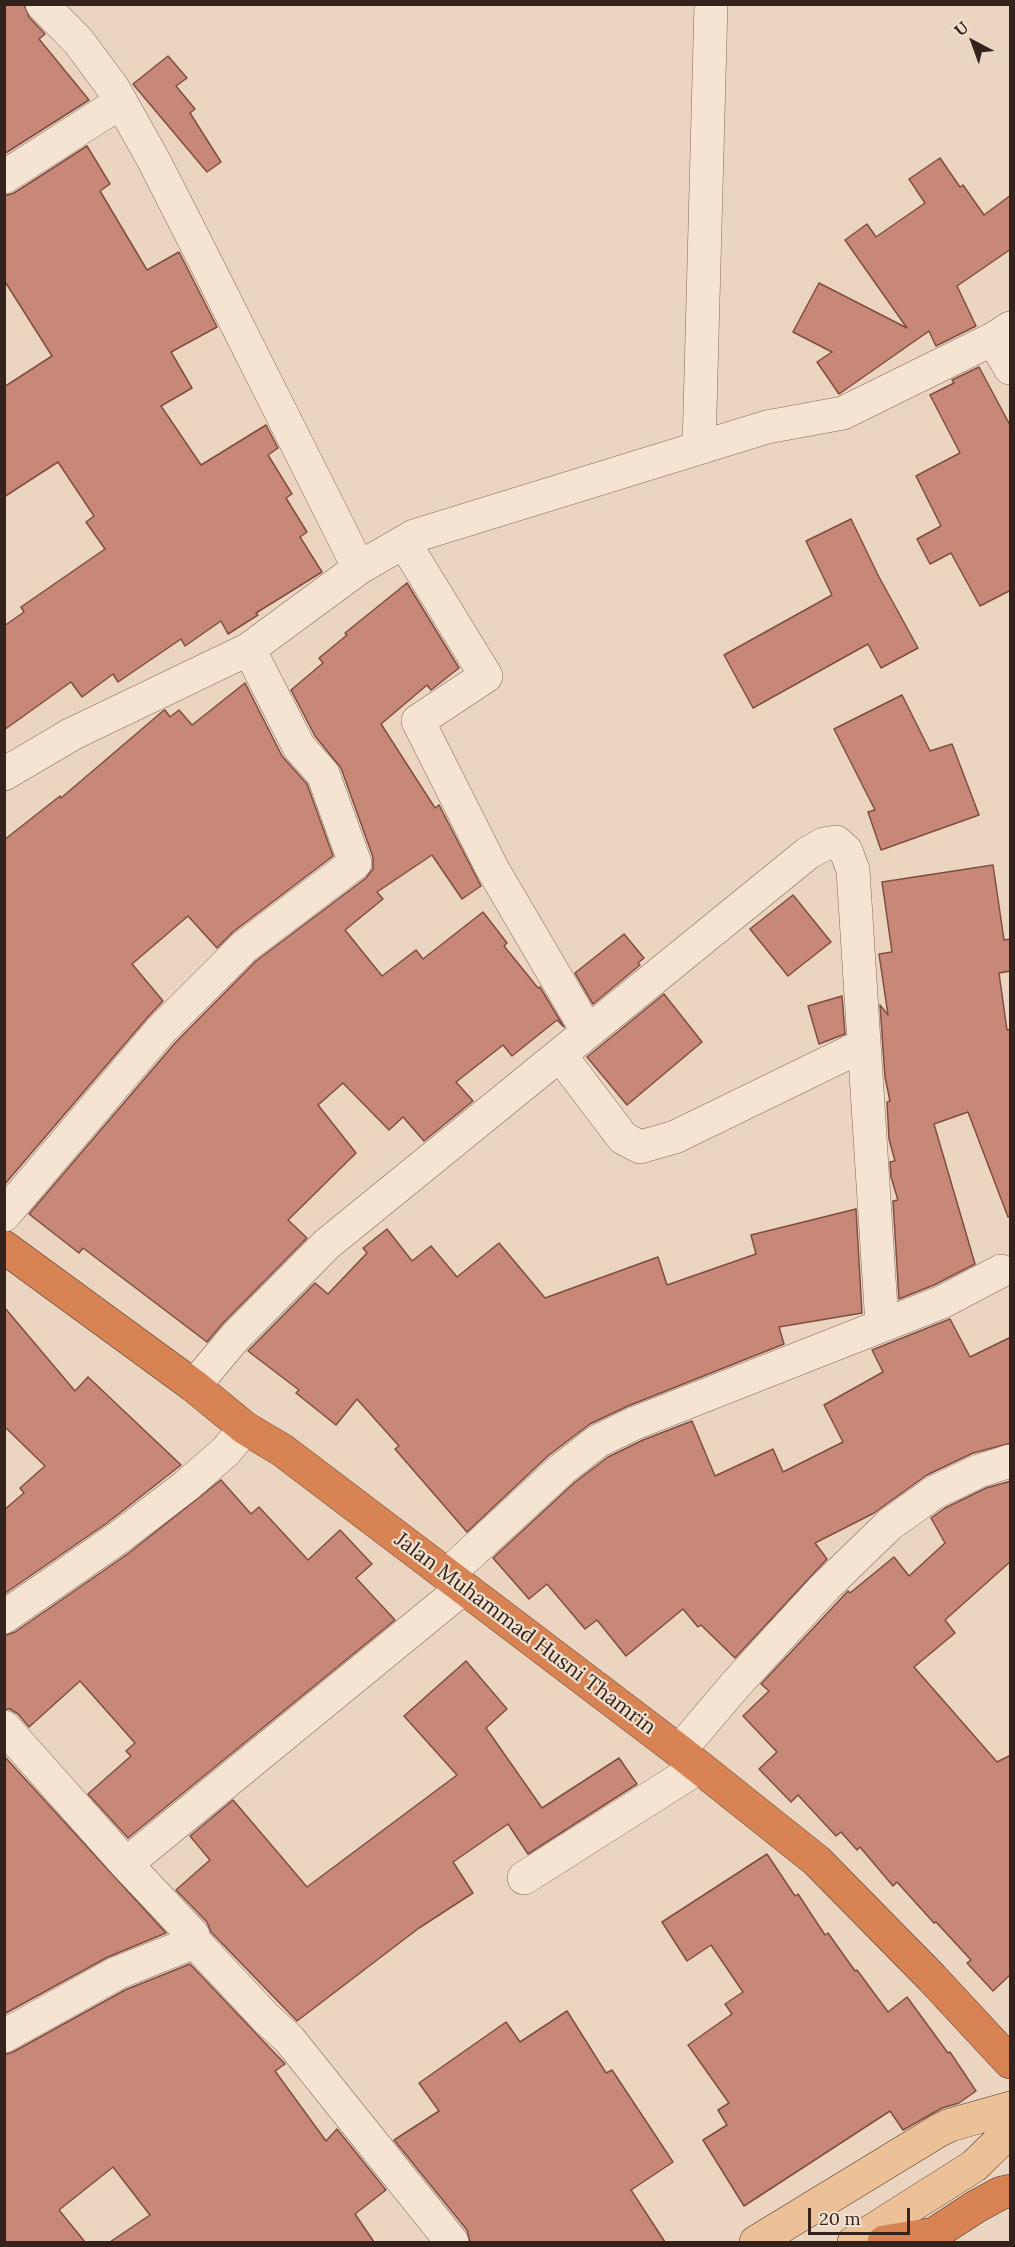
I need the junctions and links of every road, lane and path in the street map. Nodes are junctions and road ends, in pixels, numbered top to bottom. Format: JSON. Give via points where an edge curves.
{"nodes":[{"id":1,"x":42,"y":4,"type":"edge"},
{"id":2,"x":711,"y":4,"type":"edge"},
{"id":3,"x":121,"y":102,"type":"junction"},
{"id":4,"x":4,"y":177,"type":"edge"},
{"id":5,"x":1002,"y":333,"type":"edge"},
{"id":6,"x":1011,"y":368,"type":"edge"},
{"id":7,"x":699,"y":448,"type":"junction"},
{"id":8,"x":404,"y":542,"type":"junction"},
{"id":9,"x":359,"y":568,"type":"junction"},
{"id":10,"x":249,"y":649,"type":"junction"},
{"id":11,"x":4,"y":774,"type":"edge"},
{"id":12,"x":588,"y":1032,"type":"junction"},
{"id":13,"x":864,"y":1045,"type":"junction"},
{"id":14,"x":560,"y":1055,"type":"junction"},
{"id":15,"x":4,"y":1215,"type":"edge"},
{"id":16,"x":4,"y":1247,"type":"edge"},
{"id":17,"x":1001,"y":1271,"type":"dead end"},
{"id":18,"x":882,"y":1325,"type":"junction"},
{"id":19,"x":194,"y":1386,"type":"junction"},
{"id":20,"x":245,"y":1428,"type":"junction"},
{"id":21,"x":1011,"y":1461,"type":"edge"},
{"id":22,"x":455,"y":1582,"type":"junction"},
{"id":23,"x":4,"y":1617,"type":"edge"},
{"id":24,"x":4,"y":1726,"type":"edge"},
{"id":25,"x":689,"y":1759,"type":"junction"},
{"id":26,"x":126,"y":1864,"type":"junction"},
{"id":27,"x":524,"y":1878,"type":"dead end"},
{"id":28,"x":193,"y":1940,"type":"junction"},
{"id":29,"x":4,"y":2036,"type":"edge"},
{"id":30,"x":1011,"y":2062,"type":"edge"},
{"id":31,"x":1011,"y":2108,"type":"edge"},
{"id":32,"x":1011,"y":2131,"type":"edge"},
{"id":33,"x":1011,"y":2191,"type":"edge"},
{"id":34,"x":452,"y":2242,"type":"edge"},
{"id":35,"x":756,"y":2242,"type":"edge"},
{"id":36,"x":854,"y":2242,"type":"edge"},
{"id":37,"x":884,"y":2242,"type":"edge"}],
"edges":[{"from":1,"to":3,"type":"street","via":[[79,42]]},
{"from":2,"to":7,"type":"street"},
{"from":3,"to":4,"type":"street"},
{"from":3,"to":9,"type":"street"},
{"from":5,"to":6,"type":"street"},
{"from":5,"to":7,"type":"street","via":[[843,413],[767,427]]},
{"from":7,"to":8,"type":"street"},
{"from":8,"to":9,"type":"street"},
{"from":8,"to":12,"type":"street","via":[[486,676],[418,721],[492,868]]},
{"from":9,"to":10,"type":"street"},
{"from":10,"to":11,"type":"street","via":[[72,734]]},
{"from":10,"to":15,"type":"street","via":[[299,747],[323,774],[355,864],[244,947],[161,1029]]},
{"from":12,"to":13,"type":"street","via":[[808,853],[836,842],[846,851],[853,870]]},
{"from":12,"to":14,"type":"street"},
{"from":13,"to":14,"type":"street","via":[[675,1137],[640,1148],[623,1138]]},
{"from":13,"to":18,"type":"street"},
{"from":14,"to":19,"type":"street","via":[[327,1244],[236,1336]]},
{"from":16,"to":19,"type":"highway","name":"Jalan Muhammad Husni Thamrin"},
{"from":17,"to":18,"type":"street","via":[[942,1302]]},
{"from":18,"to":22,"type":"street","via":[[598,1441],[562,1469]]},
{"from":19,"to":20,"type":"highway","name":"Jalan Muhammad Husni Thamrin"},
{"from":20,"to":22,"type":"highway","name":"Jalan Muhammad Husni Thamrin","via":[[282,1450]]},
{"from":20,"to":23,"type":"street","via":[[226,1451],[186,1486]]},
{"from":21,"to":25,"type":"street","via":[[935,1492],[890,1524],[825,1587],[737,1683]]},
{"from":22,"to":25,"type":"highway","name":"Jalan Muhammad Husni Thamrin"},
{"from":22,"to":26,"type":"street"},
{"from":24,"to":26,"type":"street"},
{"from":25,"to":27,"type":"street"},
{"from":25,"to":30,"type":"highway","name":"Jalan Muhammad Husni Thamrin","via":[[816,1861]]},
{"from":26,"to":28,"type":"street","via":[[193,1935]]},
{"from":28,"to":29,"type":"street","via":[[188,1946],[117,1973]]},
{"from":28,"to":34,"type":"street","via":[[289,2039]]},
{"from":31,"to":35,"type":"main road","via":[[938,2131]]},
{"from":32,"to":36,"type":"main road","via":[[974,2166]]},
{"from":33,"to":37,"type":"highway","via":[[977,2206],[934,2234]]}]}
